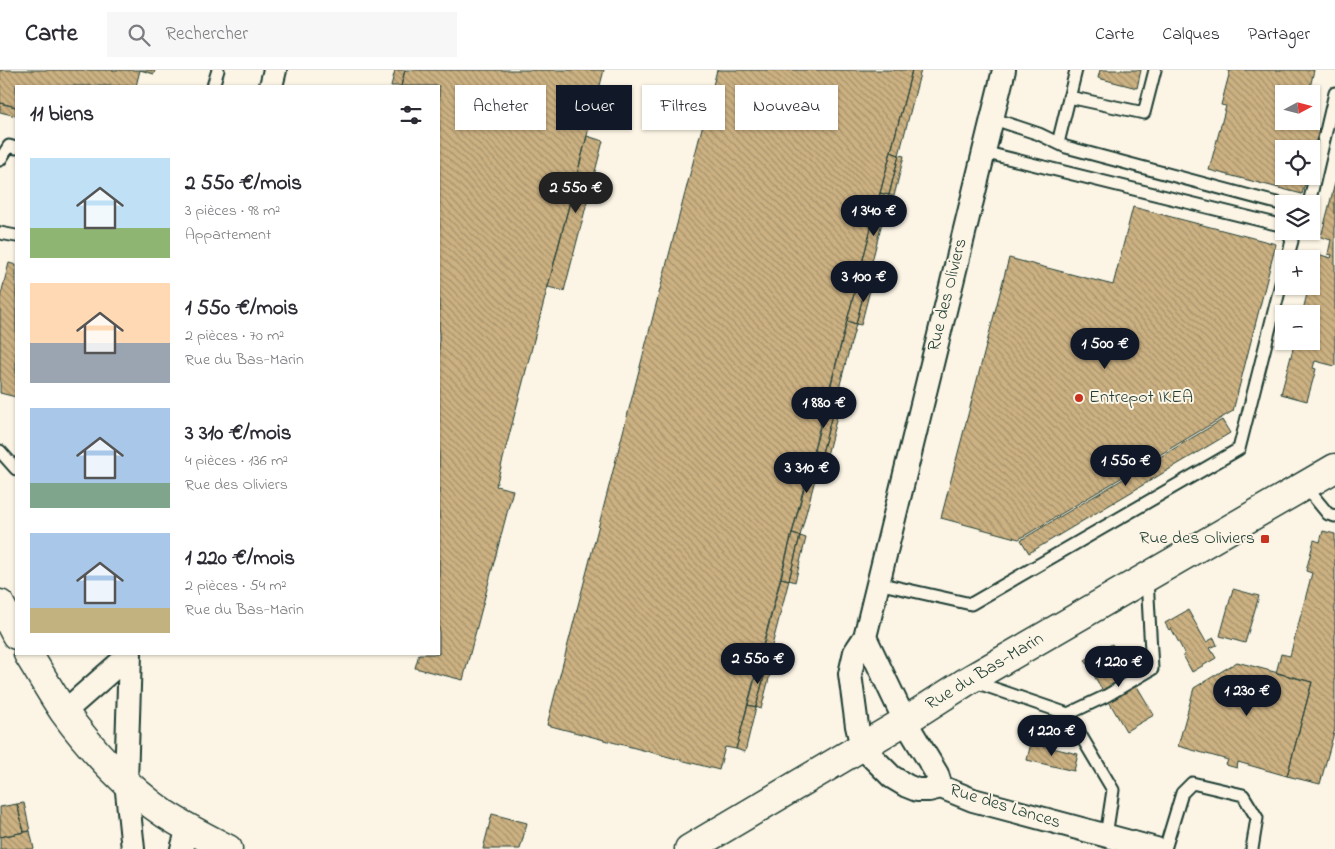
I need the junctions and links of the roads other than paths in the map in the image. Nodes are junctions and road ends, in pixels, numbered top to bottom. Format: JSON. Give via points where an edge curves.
{"nodes":[{"id":1,"x":218,"y":70,"type":"edge"},
{"id":2,"x":275,"y":70,"type":"edge"},
{"id":3,"x":1004,"y":70,"type":"edge"},
{"id":4,"x":1076,"y":70,"type":"edge"},
{"id":5,"x":1155,"y":70,"type":"edge"},
{"id":6,"x":213,"y":85,"type":"edge"},
{"id":7,"x":271,"y":85,"type":"edge"},
{"id":8,"x":1335,"y":93,"type":"edge"},
{"id":9,"x":1069,"y":97,"type":"junction"},
{"id":10,"x":991,"y":118,"type":"junction"},
{"id":11,"x":1058,"y":143,"type":"junction"},
{"id":12,"x":15,"y":148,"type":"edge"},
{"id":13,"x":983,"y":152,"type":"junction"},
{"id":14,"x":0,"y":160,"type":"edge"},
{"id":15,"x":1311,"y":195,"type":"edge"},
{"id":16,"x":1275,"y":203,"type":"edge"},
{"id":17,"x":1275,"y":224,"type":"edge"},
{"id":18,"x":0,"y":233,"type":"edge"},
{"id":19,"x":15,"y":236,"type":"edge"},
{"id":20,"x":1278,"y":295,"type":"edge"},
{"id":21,"x":0,"y":450,"type":"edge"},
{"id":22,"x":15,"y":468,"type":"edge"},
{"id":23,"x":1335,"y":468,"type":"edge"},
{"id":24,"x":1304,"y":486,"type":"junction"},
{"id":25,"x":1335,"y":516,"type":"edge"},
{"id":26,"x":1147,"y":577,"type":"junction"},
{"id":27,"x":877,"y":583,"type":"junction"},
{"id":28,"x":0,"y":604,"type":"edge"},
{"id":29,"x":15,"y":633,"type":"edge"},
{"id":30,"x":864,"y":637,"type":"junction"},
{"id":31,"x":29,"y":655,"type":"edge"},
{"id":32,"x":129,"y":655,"type":"edge"},
{"id":33,"x":130,"y":655,"type":"edge"},
{"id":34,"x":969,"y":680,"type":"junction"},
{"id":35,"x":64,"y":712,"type":"junction"},
{"id":36,"x":1068,"y":714,"type":"junction"},
{"id":37,"x":905,"y":721,"type":"junction"},
{"id":38,"x":862,"y":747,"type":"junction"},
{"id":39,"x":126,"y":782,"type":"junction"},
{"id":40,"x":941,"y":787,"type":"junction"},
{"id":41,"x":1106,"y":836,"type":"junction"},
{"id":42,"x":185,"y":839,"type":"edge"},
{"id":43,"x":133,"y":849,"type":"edge"},
{"id":44,"x":228,"y":849,"type":"edge"},
{"id":45,"x":689,"y":849,"type":"edge"},
{"id":46,"x":1156,"y":849,"type":"edge"},
{"id":47,"x":1165,"y":849,"type":"edge"},
{"id":48,"x":1252,"y":849,"type":"edge"}],
"edges":[{"from":1,"to":6,"type":"lane"},
{"from":2,"to":7,"type":"street"},
{"from":3,"to":10,"type":"street","name":"Rue des Oliviers"},
{"from":4,"to":9,"type":"lane"},
{"from":5,"to":9,"type":"lane","via":[[1144,113]]},
{"from":8,"to":15,"type":"lane"},
{"from":9,"to":11,"type":"lane"},
{"from":10,"to":11,"type":"lane"},
{"from":10,"to":13,"type":"street","name":"Rue des Oliviers"},
{"from":11,"to":16,"type":"lane"},
{"from":12,"to":14,"type":"lane","via":[[9,146]]},
{"from":13,"to":17,"type":"lane"},
{"from":13,"to":27,"type":"street","name":"Rue des Oliviers"},
{"from":18,"to":19,"type":"lane"},
{"from":20,"to":27,"type":"lane","via":[[1239,449],[971,604]]},
{"from":21,"to":22,"type":"lane"},
{"from":23,"to":24,"type":"main road","name":"Rue du Bas-Marin"},
{"from":24,"to":25,"type":"lane","via":[[1328,514]]},
{"from":24,"to":26,"type":"main road","name":"Rue du Bas-Marin"},
{"from":26,"to":34,"type":"main road","name":"Rue du Bas-Marin"},
{"from":26,"to":36,"type":"lane","via":[[1152,669]]},
{"from":27,"to":30,"type":"street","name":"Rue des Oliviers"},
{"from":28,"to":29,"type":"main road"},
{"from":30,"to":37,"type":"street"},
{"from":30,"to":38,"type":"street","name":"Rue des Oliviers","via":[[850,674]]},
{"from":31,"to":35,"type":"main road"},
{"from":32,"to":35,"type":"street"},
{"from":33,"to":39,"type":"street"},
{"from":34,"to":36,"type":"lane"},
{"from":34,"to":37,"type":"main road","name":"Rue du Bas-Marin"},
{"from":35,"to":39,"type":"main road"},
{"from":36,"to":41,"type":"lane","via":[[1113,790]]},
{"from":37,"to":38,"type":"main road","name":"Rue du Bas-Marin"},
{"from":37,"to":40,"type":"street","name":"Rue des Lances","via":[[937,774]]},
{"from":38,"to":40,"type":"street","name":"Rue des Lances","via":[[892,777],[906,786],[918,790]]},
{"from":38,"to":45,"type":"main road","name":"Rue du Bas-Marin"},
{"from":39,"to":42,"type":"main road","via":[[164,813]]},
{"from":39,"to":43,"type":"street"},
{"from":40,"to":41,"type":"street","name":"Rue des Lances","via":[[972,800]]},
{"from":41,"to":46,"type":"street","name":"Rue des Lances"},
{"from":42,"to":44,"type":"main road"},
{"from":47,"to":48,"type":"lane","via":[[1182,793],[1192,783],[1243,795],[1256,818]]}]}
